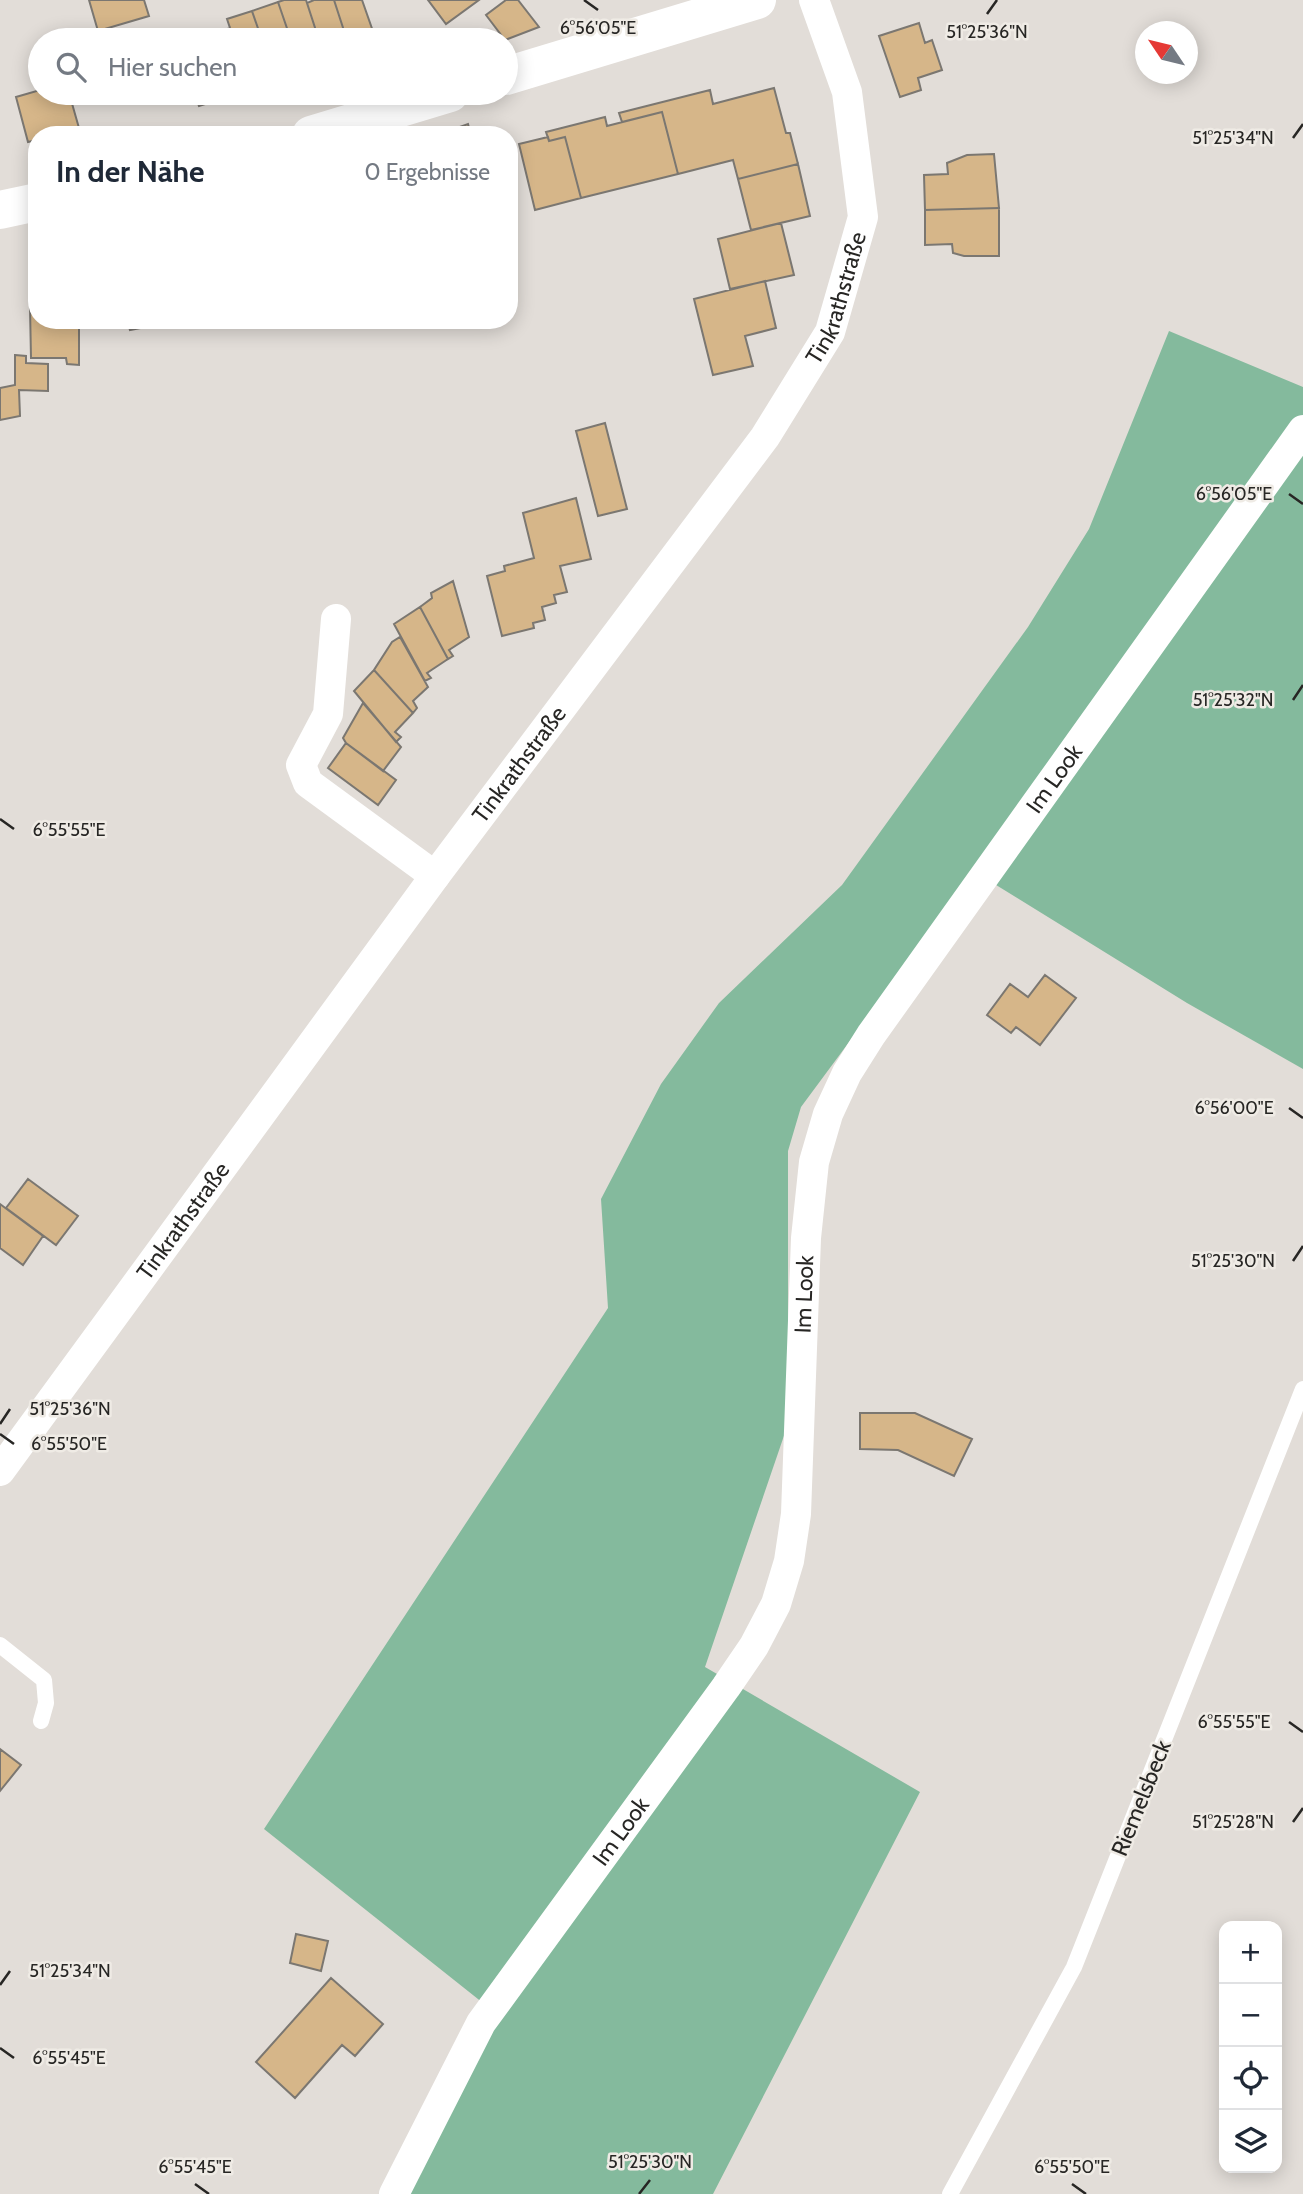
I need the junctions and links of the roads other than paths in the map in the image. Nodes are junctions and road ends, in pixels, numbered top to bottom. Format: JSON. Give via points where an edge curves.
{"nodes":[{"id":1,"x":757,"y":0,"type":"edge"},
{"id":2,"x":814,"y":0,"type":"edge"},
{"id":3,"x":518,"y":72,"type":"edge"},
{"id":4,"x":410,"y":105,"type":"edge"},
{"id":5,"x":341,"y":126,"type":"edge"},
{"id":6,"x":28,"y":204,"type":"edge"},
{"id":7,"x":0,"y":209,"type":"edge"},
{"id":8,"x":1303,"y":430,"type":"edge"},
{"id":9,"x":336,"y":619,"type":"dead end"},
{"id":10,"x":435,"y":876,"type":"junction"},
{"id":11,"x":1303,"y":1389,"type":"edge"},
{"id":12,"x":0,"y":1471,"type":"edge"},
{"id":13,"x":0,"y":1645,"type":"edge"},
{"id":14,"x":41,"y":1721,"type":"dead end"},
{"id":15,"x":394,"y":2194,"type":"edge"},
{"id":16,"x":950,"y":2194,"type":"edge"}],
"edges":[{"from":1,"to":3,"type":"main road"},
{"from":2,"to":10,"type":"street","name":"Tinkrathstraße","via":[[848,92],[863,217],[830,332],[765,437]]},
{"from":4,"to":5,"type":"main road"},
{"from":6,"to":7,"type":"main road"},
{"from":8,"to":15,"type":"street","name":"Im Look","via":[[847,1073],[828,1114],[814,1162],[806,1238],[796,1514],[776,1604],[726,1687],[481,2024]]},
{"from":9,"to":10,"type":"street","via":[[328,714],[301,765],[308,783]]},
{"from":10,"to":12,"type":"street","name":"Tinkrathstraße"},
{"from":11,"to":16,"type":"lane","name":"Riemelsbeck","via":[[1074,1967]]},
{"from":13,"to":14,"type":"lane","via":[[44,1680],[46,1703]]}]}
